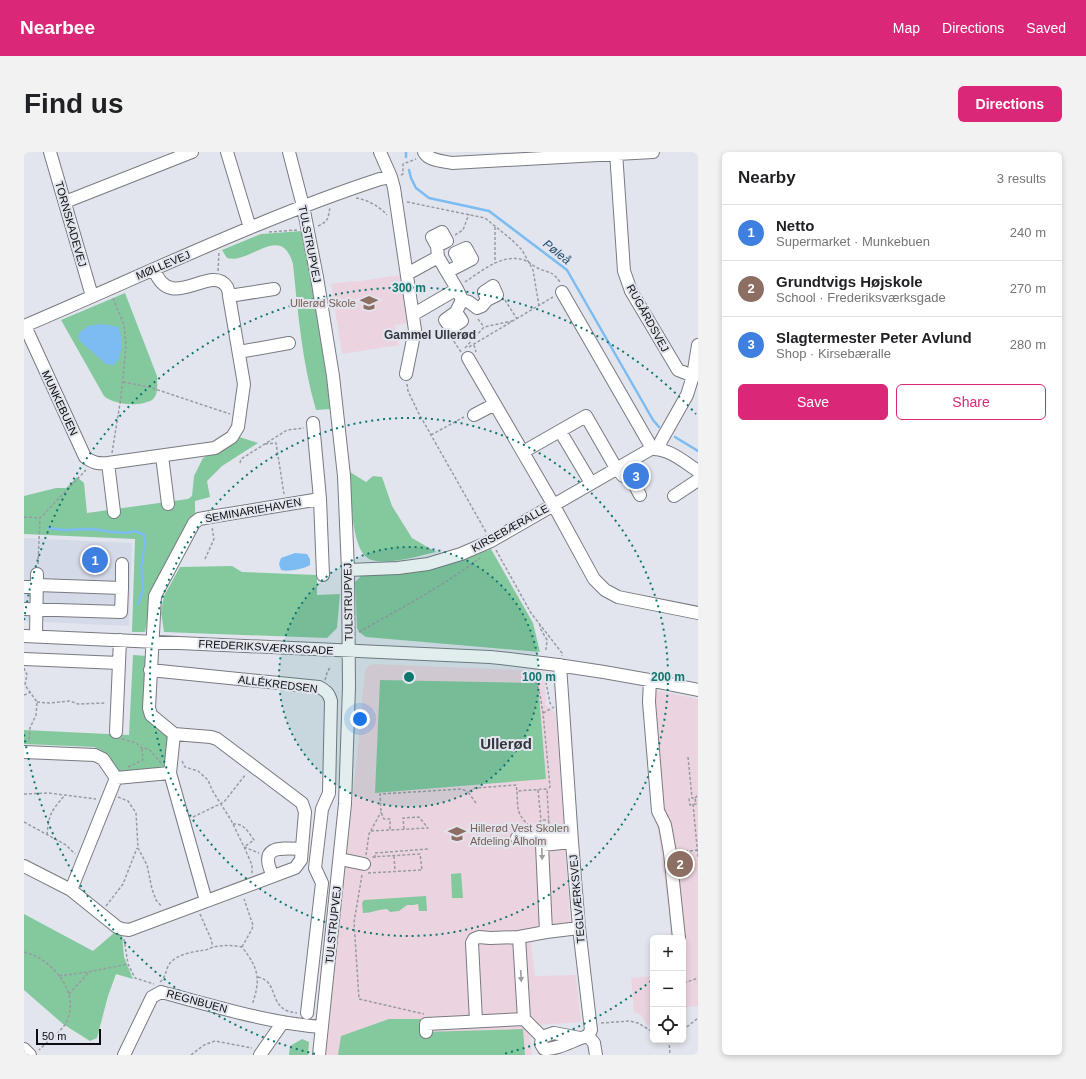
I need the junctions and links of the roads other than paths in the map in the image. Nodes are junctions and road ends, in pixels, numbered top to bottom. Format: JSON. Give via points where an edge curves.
{"nodes":[{"id":1,"x":50,"y":152,"type":"edge"},
{"id":2,"x":192,"y":152,"type":"edge"},
{"id":3,"x":227,"y":152,"type":"edge"},
{"id":4,"x":289,"y":152,"type":"edge"},
{"id":5,"x":380,"y":152,"type":"edge"},
{"id":6,"x":653,"y":152,"type":"edge"},
{"id":7,"x":616,"y":153,"type":"edge"},
{"id":8,"x":425,"y":154,"type":"edge"},
{"id":9,"x":391,"y":178,"type":"junction"},
{"id":10,"x":65,"y":202,"type":"junction"},
{"id":11,"x":303,"y":206,"type":"junction"},
{"id":12,"x":250,"y":228,"type":"junction"},
{"id":13,"x":462,"y":264,"type":"dead end"},
{"id":14,"x":154,"y":269,"type":"junction"},
{"id":15,"x":447,"y":272,"type":"junction"},
{"id":16,"x":407,"y":274,"type":"junction"},
{"id":17,"x":274,"y":289,"type":"dead end"},
{"id":18,"x":457,"y":289,"type":"junction"},
{"id":19,"x":562,"y":292,"type":"road end"},
{"id":20,"x":92,"y":296,"type":"junction"},
{"id":21,"x":230,"y":296,"type":"junction"},
{"id":22,"x":492,"y":298,"type":"road end"},
{"id":23,"x":462,"y":300,"type":"junction"},
{"id":24,"x":414,"y":314,"type":"junction"},
{"id":25,"x":25,"y":326,"type":"edge"},
{"id":26,"x":451,"y":328,"type":"road end"},
{"id":27,"x":289,"y":343,"type":"dead end"},
{"id":28,"x":698,"y":345,"type":"edge"},
{"id":29,"x":239,"y":352,"type":"junction"},
{"id":30,"x":464,"y":355,"type":"road end"},
{"id":31,"x":406,"y":374,"type":"road end"},
{"id":32,"x":692,"y":376,"type":"junction"},
{"id":33,"x":494,"y":404,"type":"junction"},
{"id":34,"x":474,"y":415,"type":"road end"},
{"id":35,"x":314,"y":425,"type":"road end"},
{"id":36,"x":560,"y":431,"type":"junction"},
{"id":37,"x":655,"y":448,"type":"junction"},
{"id":38,"x":523,"y":452,"type":"junction"},
{"id":39,"x":162,"y":456,"type":"junction"},
{"id":40,"x":109,"y":463,"type":"junction"},
{"id":41,"x":616,"y":468,"type":"junction"},
{"id":42,"x":698,"y":471,"type":"edge"},
{"id":43,"x":698,"y":480,"type":"edge"},
{"id":44,"x":591,"y":483,"type":"junction"},
{"id":45,"x":640,"y":495,"type":"dead end"},
{"id":46,"x":674,"y":496,"type":"dead end"},
{"id":47,"x":320,"y":499,"type":"junction"},
{"id":48,"x":168,"y":504,"type":"dead end"},
{"id":49,"x":554,"y":504,"type":"junction"},
{"id":50,"x":114,"y":512,"type":"dead end"},
{"id":51,"x":122,"y":564,"type":"dead end"},
{"id":52,"x":348,"y":570,"type":"junction"},
{"id":53,"x":323,"y":575,"type":"dead end"},
{"id":54,"x":37,"y":582,"type":"junction"},
{"id":55,"x":24,"y":587,"type":"edge"},
{"id":56,"x":122,"y":588,"type":"junction"},
{"id":57,"x":30,"y":609,"type":"edge"},
{"id":58,"x":698,"y":613,"type":"edge"},
{"id":59,"x":30,"y":636,"type":"edge"},
{"id":60,"x":120,"y":640,"type":"junction"},
{"id":61,"x":152,"y":641,"type":"junction"},
{"id":62,"x":349,"y":651,"type":"junction"},
{"id":63,"x":24,"y":659,"type":"edge"},
{"id":64,"x":119,"y":663,"type":"junction"},
{"id":65,"x":560,"y":665,"type":"junction"},
{"id":66,"x":150,"y":670,"type":"junction"},
{"id":67,"x":650,"y":680,"type":"junction"},
{"id":68,"x":698,"y":690,"type":"edge"},
{"id":69,"x":116,"y":732,"type":"road end"},
{"id":70,"x":174,"y":734,"type":"junction"},
{"id":71,"x":26,"y":752,"type":"edge"},
{"id":72,"x":169,"y":773,"type":"junction"},
{"id":73,"x":121,"y":777,"type":"junction"},
{"id":74,"x":318,"y":838,"type":"junction"},
{"id":75,"x":517,"y":838,"type":"dead end"},
{"id":76,"x":572,"y":838,"type":"junction"},
{"id":77,"x":303,"y":843,"type":"junction"},
{"id":78,"x":340,"y":859,"type":"junction"},
{"id":79,"x":364,"y":864,"type":"dead end"},
{"id":80,"x":24,"y":866,"type":"edge"},
{"id":81,"x":273,"y":876,"type":"junction"},
{"id":82,"x":71,"y":890,"type":"junction"},
{"id":83,"x":201,"y":902,"type":"junction"},
{"id":84,"x":579,"y":928,"type":"junction"},
{"id":85,"x":546,"y":932,"type":"junction"},
{"id":86,"x":679,"y":935,"type":"edge"},
{"id":87,"x":518,"y":937,"type":"junction"},
{"id":88,"x":307,"y":1013,"type":"road end"},
{"id":89,"x":524,"y":1020,"type":"junction"},
{"id":90,"x":476,"y":1021,"type":"junction"},
{"id":91,"x":283,"y":1022,"type":"junction"},
{"id":92,"x":322,"y":1027,"type":"junction"},
{"id":93,"x":426,"y":1032,"type":"dead end"},
{"id":94,"x":586,"y":1032,"type":"junction"},
{"id":95,"x":24,"y":1049,"type":"edge"},
{"id":96,"x":34,"y":1053,"type":"edge"},
{"id":97,"x":262,"y":1053,"type":"edge"},
{"id":98,"x":124,"y":1055,"type":"edge"},
{"id":99,"x":319,"y":1055,"type":"edge"},
{"id":100,"x":596,"y":1055,"type":"edge"}],
"edges":[{"from":1,"to":10,"type":"street","name":"TORNSKADEVEJ"},
{"from":2,"to":10,"type":"street"},
{"from":3,"to":12,"type":"street"},
{"from":4,"to":11,"type":"street","name":"TULSTRUPVEJ"},
{"from":5,"to":9,"type":"street"},
{"from":6,"to":7,"type":"street"},
{"from":7,"to":8,"type":"street","via":[[452,163],[435,160]]},
{"from":7,"to":32,"type":"street","name":"RUGÅRDSVEJ","via":[[624,272],[631,291],[678,370]]},
{"from":9,"to":11,"type":"street","name":"MØLLEVEJ","via":[[380,179]]},
{"from":9,"to":16,"type":"street"},
{"from":10,"to":20,"type":"street","name":"TORNSKADEVEJ"},
{"from":11,"to":12,"type":"street","name":"MØLLEVEJ"},
{"from":11,"to":52,"type":"street","name":"TULSTRUPVEJ","via":[[333,376],[344,476]]},
{"from":12,"to":14,"type":"street","name":"MØLLEVEJ"},
{"from":13,"to":15,"type":"street"},
{"from":14,"to":20,"type":"street","name":"MØLLEVEJ"},
{"from":14,"to":21,"type":"street","via":[[162,284],[169,288],[176,289],[213,280],[221,282]]},
{"from":15,"to":16,"type":"street","via":[[441,248]]},
{"from":15,"to":18,"type":"street"},
{"from":16,"to":24,"type":"street"},
{"from":17,"to":21,"type":"street"},
{"from":18,"to":23,"type":"street"},
{"from":18,"to":24,"type":"street"},
{"from":19,"to":37,"type":"street","via":[[649,443]]},
{"from":20,"to":25,"type":"street","name":"MØLLEVEJ"},
{"from":21,"to":29,"type":"street"},
{"from":22,"to":23,"type":"street","via":[[477,308]]},
{"from":23,"to":26,"type":"street","via":[[456,312],[462,321]]},
{"from":24,"to":31,"type":"street","via":[[415,330]]},
{"from":25,"to":40,"type":"street","name":"MUNKEBUEN","via":[[85,457],[98,464]]},
{"from":27,"to":29,"type":"street"},
{"from":28,"to":32,"type":"street"},
{"from":29,"to":39,"type":"street","via":[[244,384],[238,427],[232,437],[215,448]]},
{"from":30,"to":33,"type":"street","name":"KIRSEBÆRALLE"},
{"from":32,"to":37,"type":"street","via":[[686,395]]},
{"from":33,"to":34,"type":"street"},
{"from":33,"to":38,"type":"street","name":"KIRSEBÆRALLE"},
{"from":35,"to":47,"type":"street"},
{"from":36,"to":38,"type":"street"},
{"from":36,"to":41,"type":"street","via":[[586,416]]},
{"from":36,"to":44,"type":"street"},
{"from":37,"to":41,"type":"street","name":"KIRSEBÆRALLE"},
{"from":37,"to":42,"type":"street","via":[[668,451]]},
{"from":38,"to":49,"type":"street","name":"KIRSEBÆRALLE"},
{"from":39,"to":40,"type":"street"},
{"from":39,"to":48,"type":"street"},
{"from":40,"to":50,"type":"street"},
{"from":41,"to":44,"type":"street","name":"KIRSEBÆRALLE"},
{"from":41,"to":45,"type":"street","via":[[623,476],[630,476]]},
{"from":43,"to":46,"type":"street"},
{"from":44,"to":49,"type":"street","name":"KIRSEBÆRALLE"},
{"from":47,"to":53,"type":"street"},
{"from":47,"to":61,"type":"street","name":"SEMINARIEHAVEN","via":[[199,519],[194,523],[155,596]]},
{"from":49,"to":52,"type":"street","name":"KIRSEBÆRALLE","via":[[491,541],[462,554],[428,564]]},
{"from":49,"to":58,"type":"street","via":[[594,580],[605,590],[618,597]]},
{"from":51,"to":56,"type":"street"},
{"from":52,"to":62,"type":"street","name":"TULSTRUPVEJ"},
{"from":54,"to":55,"type":"street"},
{"from":54,"to":56,"type":"street"},
{"from":54,"to":57,"type":"street"},
{"from":56,"to":57,"type":"street","via":[[121,612]]},
{"from":57,"to":59,"type":"street"},
{"from":59,"to":60,"type":"street","name":"FREDERIKSVÆRKSGADE"},
{"from":60,"to":61,"type":"street","name":"FREDERIKSVÆRKSGADE"},
{"from":60,"to":64,"type":"street"},
{"from":61,"to":62,"type":"street","name":"FREDERIKSVÆRKSGADE"},
{"from":61,"to":66,"type":"street"},
{"from":62,"to":65,"type":"street","name":"FREDERIKSVÆRKSGADE","via":[[490,657]]},
{"from":62,"to":78,"type":"street","name":"TULSTRUPVEJ","via":[[345,804]]},
{"from":63,"to":64,"type":"street"},
{"from":64,"to":69,"type":"street"},
{"from":65,"to":67,"type":"street","name":"FREDERIKSVÆRKSGADE"},
{"from":65,"to":76,"type":"street","name":"TEGLVÆRKSVEJ"},
{"from":66,"to":70,"type":"street","via":[[149,712]]},
{"from":66,"to":74,"type":"street","name":"ALLÉKREDSEN","via":[[319,687],[329,694],[329,793],[322,809]]},
{"from":67,"to":68,"type":"street","name":"FREDERIKSVÆRKSGADE"},
{"from":67,"to":86,"type":"street","via":[[649,702],[658,811],[665,824],[670,853]]},
{"from":70,"to":72,"type":"street"},
{"from":70,"to":77,"type":"street","via":[[217,739],[302,803],[306,812]]},
{"from":71,"to":73,"type":"street","via":[[95,756],[103,759]]},
{"from":72,"to":73,"type":"street"},
{"from":72,"to":83,"type":"street","via":[[183,821]]},
{"from":73,"to":82,"type":"street","via":[[108,798]]},
{"from":74,"to":77,"type":"street"},
{"from":74,"to":88,"type":"street","name":"ALLÉKREDSEN","via":[[315,868],[322,883]]},
{"from":75,"to":76,"type":"street","via":[[534,834]]},
{"from":76,"to":84,"type":"street","name":"TEGLVÆRKSVEJ"},
{"from":76,"to":85,"type":"street","one_way":true,"via":[[542,845]]},
{"from":77,"to":81,"type":"street","via":[[298,865]]},
{"from":77,"to":81,"type":"street","via":[[273,850],[268,861]]},
{"from":78,"to":79,"type":"street"},
{"from":78,"to":92,"type":"street","name":"TULSTRUPVEJ"},
{"from":80,"to":82,"type":"street"},
{"from":81,"to":83,"type":"street"},
{"from":82,"to":83,"type":"street","via":[[122,930],[129,930]]},
{"from":84,"to":85,"type":"street"},
{"from":84,"to":94,"type":"street","name":"TEGLVÆRKSVEJ"},
{"from":85,"to":87,"type":"street"},
{"from":87,"to":89,"type":"street","one_way":true},
{"from":87,"to":90,"type":"street","via":[[474,939],[472,943]]},
{"from":89,"to":90,"type":"street"},
{"from":89,"to":94,"type":"street","via":[[542,1037],[554,1033]]},
{"from":90,"to":93,"type":"street","via":[[426,1024]]},
{"from":91,"to":92,"type":"street","name":"REGNBUEN"},
{"from":91,"to":97,"type":"street"},
{"from":91,"to":98,"type":"street","name":"REGNBUEN","via":[[161,992],[152,997]]},
{"from":92,"to":99,"type":"street","name":"TULSTRUPVEJ"},
{"from":94,"to":100,"type":"street","name":"TEGLVÆRKSVEJ","via":[[594,1043]]},
{"from":95,"to":96,"type":"street"}]}
